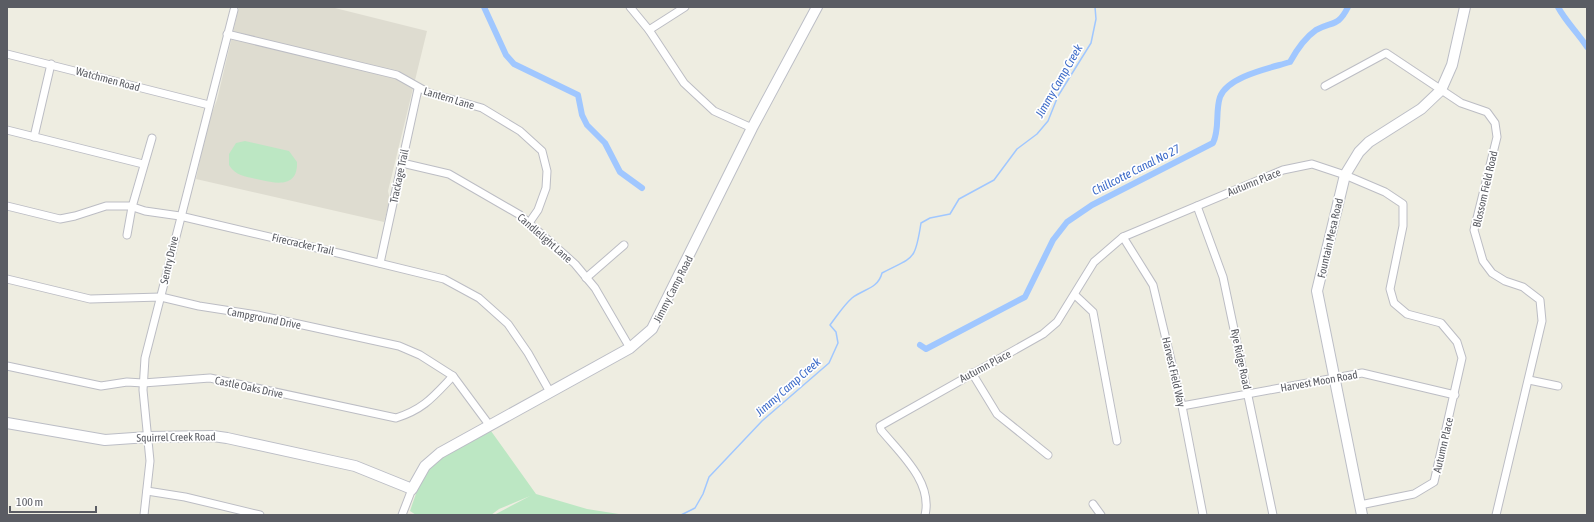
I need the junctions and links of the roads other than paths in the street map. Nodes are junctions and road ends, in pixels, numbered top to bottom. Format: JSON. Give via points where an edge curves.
{"nodes":[{"id":1,"x":630,"y":7,"type":"edge"},
{"id":2,"x":685,"y":7,"type":"edge"},
{"id":3,"x":817,"y":7,"type":"edge"},
{"id":4,"x":1463,"y":7,"type":"edge"},
{"id":5,"x":234,"y":10,"type":"dead end"},
{"id":6,"x":649,"y":30,"type":"junction"},
{"id":7,"x":227,"y":34,"type":"junction"},
{"id":8,"x":7,"y":54,"type":"edge"},
{"id":9,"x":51,"y":64,"type":"junction"},
{"id":10,"x":1325,"y":86,"type":"dead end"},
{"id":11,"x":418,"y":89,"type":"junction"},
{"id":12,"x":1441,"y":90,"type":"junction"},
{"id":13,"x":209,"y":106,"type":"junction"},
{"id":14,"x":752,"y":128,"type":"junction"},
{"id":15,"x":7,"y":130,"type":"edge"},
{"id":16,"x":34,"y":137,"type":"junction"},
{"id":17,"x":152,"y":138,"type":"dead end"},
{"id":18,"x":402,"y":163,"type":"junction"},
{"id":19,"x":143,"y":164,"type":"junction"},
{"id":20,"x":1345,"y":175,"type":"junction"},
{"id":21,"x":7,"y":206,"type":"edge"},
{"id":22,"x":1197,"y":206,"type":"junction"},
{"id":23,"x":132,"y":207,"type":"junction"},
{"id":24,"x":180,"y":216,"type":"junction"},
{"id":25,"x":529,"y":223,"type":"junction"},
{"id":26,"x":127,"y":235,"type":"dead end"},
{"id":27,"x":1123,"y":237,"type":"junction"},
{"id":28,"x":624,"y":245,"type":"dead end"},
{"id":29,"x":380,"y":262,"type":"junction"},
{"id":30,"x":586,"y":278,"type":"junction"},
{"id":31,"x":7,"y":279,"type":"edge"},
{"id":32,"x":1075,"y":295,"type":"junction"},
{"id":33,"x":161,"y":297,"type":"junction"},
{"id":34,"x":630,"y":348,"type":"junction"},
{"id":35,"x":7,"y":366,"type":"edge"},
{"id":36,"x":972,"y":373,"type":"junction"},
{"id":37,"x":453,"y":376,"type":"junction"},
{"id":38,"x":1334,"y":377,"type":"junction"},
{"id":39,"x":1529,"y":380,"type":"junction"},
{"id":40,"x":143,"y":383,"type":"junction"},
{"id":41,"x":1558,"y":386,"type":"dead end"},
{"id":42,"x":550,"y":392,"type":"junction"},
{"id":43,"x":1248,"y":394,"type":"junction"},
{"id":44,"x":1455,"y":395,"type":"junction"},
{"id":45,"x":1182,"y":406,"type":"junction"},
{"id":46,"x":7,"y":423,"type":"edge"},
{"id":47,"x":490,"y":426,"type":"junction"},
{"id":48,"x":148,"y":436,"type":"junction"},
{"id":49,"x":1117,"y":441,"type":"dead end"},
{"id":50,"x":1048,"y":454,"type":"dead end"},
{"id":51,"x":412,"y":489,"type":"junction"},
{"id":52,"x":147,"y":491,"type":"junction"},
{"id":53,"x":1093,"y":504,"type":"dead end"},
{"id":54,"x":1361,"y":510,"type":"edge"},
{"id":55,"x":144,"y":515,"type":"edge"},
{"id":56,"x":260,"y":515,"type":"edge"},
{"id":57,"x":402,"y":515,"type":"edge"},
{"id":58,"x":926,"y":515,"type":"edge"},
{"id":59,"x":1101,"y":515,"type":"edge"},
{"id":60,"x":1203,"y":515,"type":"edge"},
{"id":61,"x":1273,"y":515,"type":"edge"},
{"id":62,"x":1496,"y":515,"type":"edge"}],
"edges":[{"from":1,"to":6,"type":"street"},
{"from":2,"to":6,"type":"street"},
{"from":3,"to":14,"type":"street","name":"Jimmy Camp Road"},
{"from":4,"to":12,"type":"street","name":"Fountain Mesa Road","via":[[1452,65]]},
{"from":5,"to":7,"type":"street","name":"Sentry Drive"},
{"from":6,"to":14,"type":"street","via":[[684,83],[714,111]]},
{"from":7,"to":11,"type":"street","name":"Lantern Lane","via":[[397,75]]},
{"from":7,"to":13,"type":"street","name":"Sentry Drive"},
{"from":8,"to":9,"type":"street","name":"Watchmen Road"},
{"from":9,"to":13,"type":"street","name":"Watchmen Road"},
{"from":9,"to":16,"type":"street"},
{"from":10,"to":12,"type":"street","name":"Blossom Field Road","via":[[1386,53]]},
{"from":11,"to":18,"type":"street","name":"Trackage Trail"},
{"from":11,"to":25,"type":"street","name":"Lantern Lane","via":[[482,108],[520,131],[542,151],[547,171],[546,188],[538,210]]},
{"from":12,"to":20,"type":"street","name":"Fountain Mesa Road","via":[[1421,109],[1369,142],[1359,152]]},
{"from":12,"to":39,"type":"street","name":"Blossom Field Road","via":[[1461,103],[1488,112],[1496,123],[1497,137],[1474,230],[1483,261],[1492,274],[1523,287],[1540,300],[1542,321]]},
{"from":13,"to":24,"type":"street","name":"Sentry Drive"},
{"from":14,"to":34,"type":"street","name":"Jimmy Camp Road","via":[[652,329]]},
{"from":15,"to":16,"type":"street"},
{"from":16,"to":19,"type":"street"},
{"from":17,"to":19,"type":"street"},
{"from":18,"to":25,"type":"street","name":"Candlelight Lane","via":[[449,174],[520,215]]},
{"from":18,"to":29,"type":"street","name":"Trackage Trail"},
{"from":19,"to":23,"type":"street"},
{"from":20,"to":22,"type":"street","name":"Autumn Place","via":[[1312,164],[1284,170]]},
{"from":20,"to":38,"type":"street","name":"Fountain Mesa Road","via":[[1317,291]]},
{"from":20,"to":44,"type":"street","name":"Autumn Place","via":[[1385,192],[1402,204],[1403,226],[1390,289],[1394,303],[1407,314],[1440,323],[1457,342],[1462,358]]},
{"from":21,"to":23,"type":"street","name":"Firecracker Trail","via":[[60,218],[106,206]]},
{"from":22,"to":27,"type":"street","name":"Autumn Place"},
{"from":22,"to":43,"type":"street","name":"Rye Ridge Road","via":[[1223,277]]},
{"from":23,"to":24,"type":"street","name":"Firecracker Trail"},
{"from":23,"to":26,"type":"street"},
{"from":24,"to":29,"type":"street","name":"Firecracker Trail"},
{"from":24,"to":33,"type":"street","name":"Sentry Drive"},
{"from":25,"to":30,"type":"street","name":"Candlelight Lane","via":[[575,264]]},
{"from":27,"to":32,"type":"street","name":"Autumn Place","via":[[1094,262]]},
{"from":27,"to":45,"type":"street","name":"Harvest Field Way","via":[[1153,284]]},
{"from":28,"to":30,"type":"street"},
{"from":29,"to":42,"type":"street","name":"Firecracker Trail","via":[[444,279],[479,298],[508,324]]},
{"from":30,"to":34,"type":"street","name":"Candlelight Lane","via":[[595,288]]},
{"from":31,"to":33,"type":"street","name":"Campground Drive","via":[[90,299]]},
{"from":32,"to":36,"type":"street","name":"Autumn Place","via":[[1057,322],[1043,334]]},
{"from":32,"to":49,"type":"street","via":[[1093,312]]},
{"from":33,"to":37,"type":"street","name":"Campground Drive","via":[[399,346],[420,355]]},
{"from":33,"to":40,"type":"street","name":"Sentry Drive","via":[[145,358]]},
{"from":34,"to":42,"type":"street","name":"Jimmy Camp Road"},
{"from":35,"to":40,"type":"street","name":"Castle Oaks Drive","via":[[101,386],[126,382]]},
{"from":36,"to":50,"type":"street","via":[[997,414]]},
{"from":36,"to":58,"type":"street","name":"Autumn Place","via":[[880,426],[915,470],[926,496]]},
{"from":37,"to":40,"type":"street","name":"Castle Oaks Drive","via":[[414,412],[396,418],[210,378]]},
{"from":37,"to":47,"type":"street","name":"Campground Drive"},
{"from":38,"to":43,"type":"street","name":"Harvest Moon Road"},
{"from":38,"to":44,"type":"street","name":"Harvest Moon Road","via":[[1362,372]]},
{"from":38,"to":54,"type":"street","name":"Fountain Mesa Road"},
{"from":39,"to":41,"type":"street"},
{"from":39,"to":62,"type":"street","name":"Blossom Field Road"},
{"from":40,"to":48,"type":"street","name":"Sentry Drive"},
{"from":42,"to":47,"type":"street","name":"Jimmy Camp Road"},
{"from":43,"to":45,"type":"street","name":"Harvest Moon Road"},
{"from":43,"to":61,"type":"street","name":"Rye Ridge Road"},
{"from":44,"to":54,"type":"street","name":"Autumn Place","via":[[1434,482],[1414,494]]},
{"from":45,"to":60,"type":"street","name":"Harvest Field Way"},
{"from":46,"to":48,"type":"street","name":"Squirrel Creek Road","via":[[105,440]]},
{"from":47,"to":51,"type":"street","name":"Jimmy Camp Road","via":[[440,453],[425,466]]},
{"from":48,"to":51,"type":"street","name":"Squirrel Creek Road","via":[[227,438],[348,464]]},
{"from":48,"to":52,"type":"street","name":"Sentry Drive","via":[[150,461]]},
{"from":51,"to":57,"type":"street","name":"Jimmy Camp Road"},
{"from":52,"to":55,"type":"street","name":"Sentry Drive"},
{"from":52,"to":56,"type":"street","via":[[185,497]]},
{"from":53,"to":59,"type":"street"}]}
